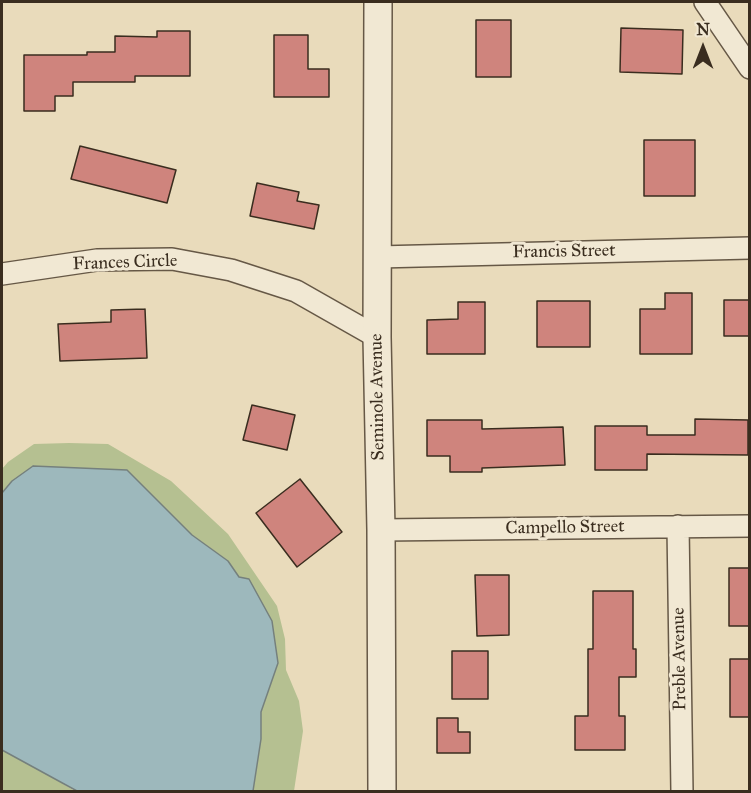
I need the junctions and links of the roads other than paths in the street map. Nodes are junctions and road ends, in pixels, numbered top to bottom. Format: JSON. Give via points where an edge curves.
{"nodes":[{"id":1,"x":378,"y":2,"type":"edge"},
{"id":2,"x":705,"y":2,"type":"edge"},
{"id":3,"x":750,"y":68,"type":"edge"},
{"id":4,"x":750,"y":248,"type":"edge"},
{"id":5,"x":378,"y":256,"type":"junction"},
{"id":6,"x":2,"y":274,"type":"edge"},
{"id":7,"x":377,"y":338,"type":"junction"},
{"id":8,"x":750,"y":525,"type":"edge"},
{"id":9,"x":678,"y":526,"type":"junction"},
{"id":10,"x":381,"y":530,"type":"junction"},
{"id":11,"x":382,"y":792,"type":"edge"},
{"id":12,"x":682,"y":792,"type":"edge"}],
"edges":[{"from":1,"to":5,"type":"street","name":"Seminole Avenue"},
{"from":2,"to":3,"type":"street"},
{"from":4,"to":5,"type":"street","name":"Francis Street"},
{"from":5,"to":7,"type":"street","name":"Seminole Avenue"},
{"from":6,"to":7,"type":"street","name":"Frances Circle","via":[[97,260],[172,259],[231,270],[296,291]]},
{"from":7,"to":10,"type":"street","name":"Seminole Avenue"},
{"from":8,"to":9,"type":"street","name":"Campello Street"},
{"from":9,"to":10,"type":"street","name":"Campello Street"},
{"from":9,"to":12,"type":"street","name":"Preble Avenue"},
{"from":10,"to":11,"type":"street","name":"Seminole Avenue"}]}
